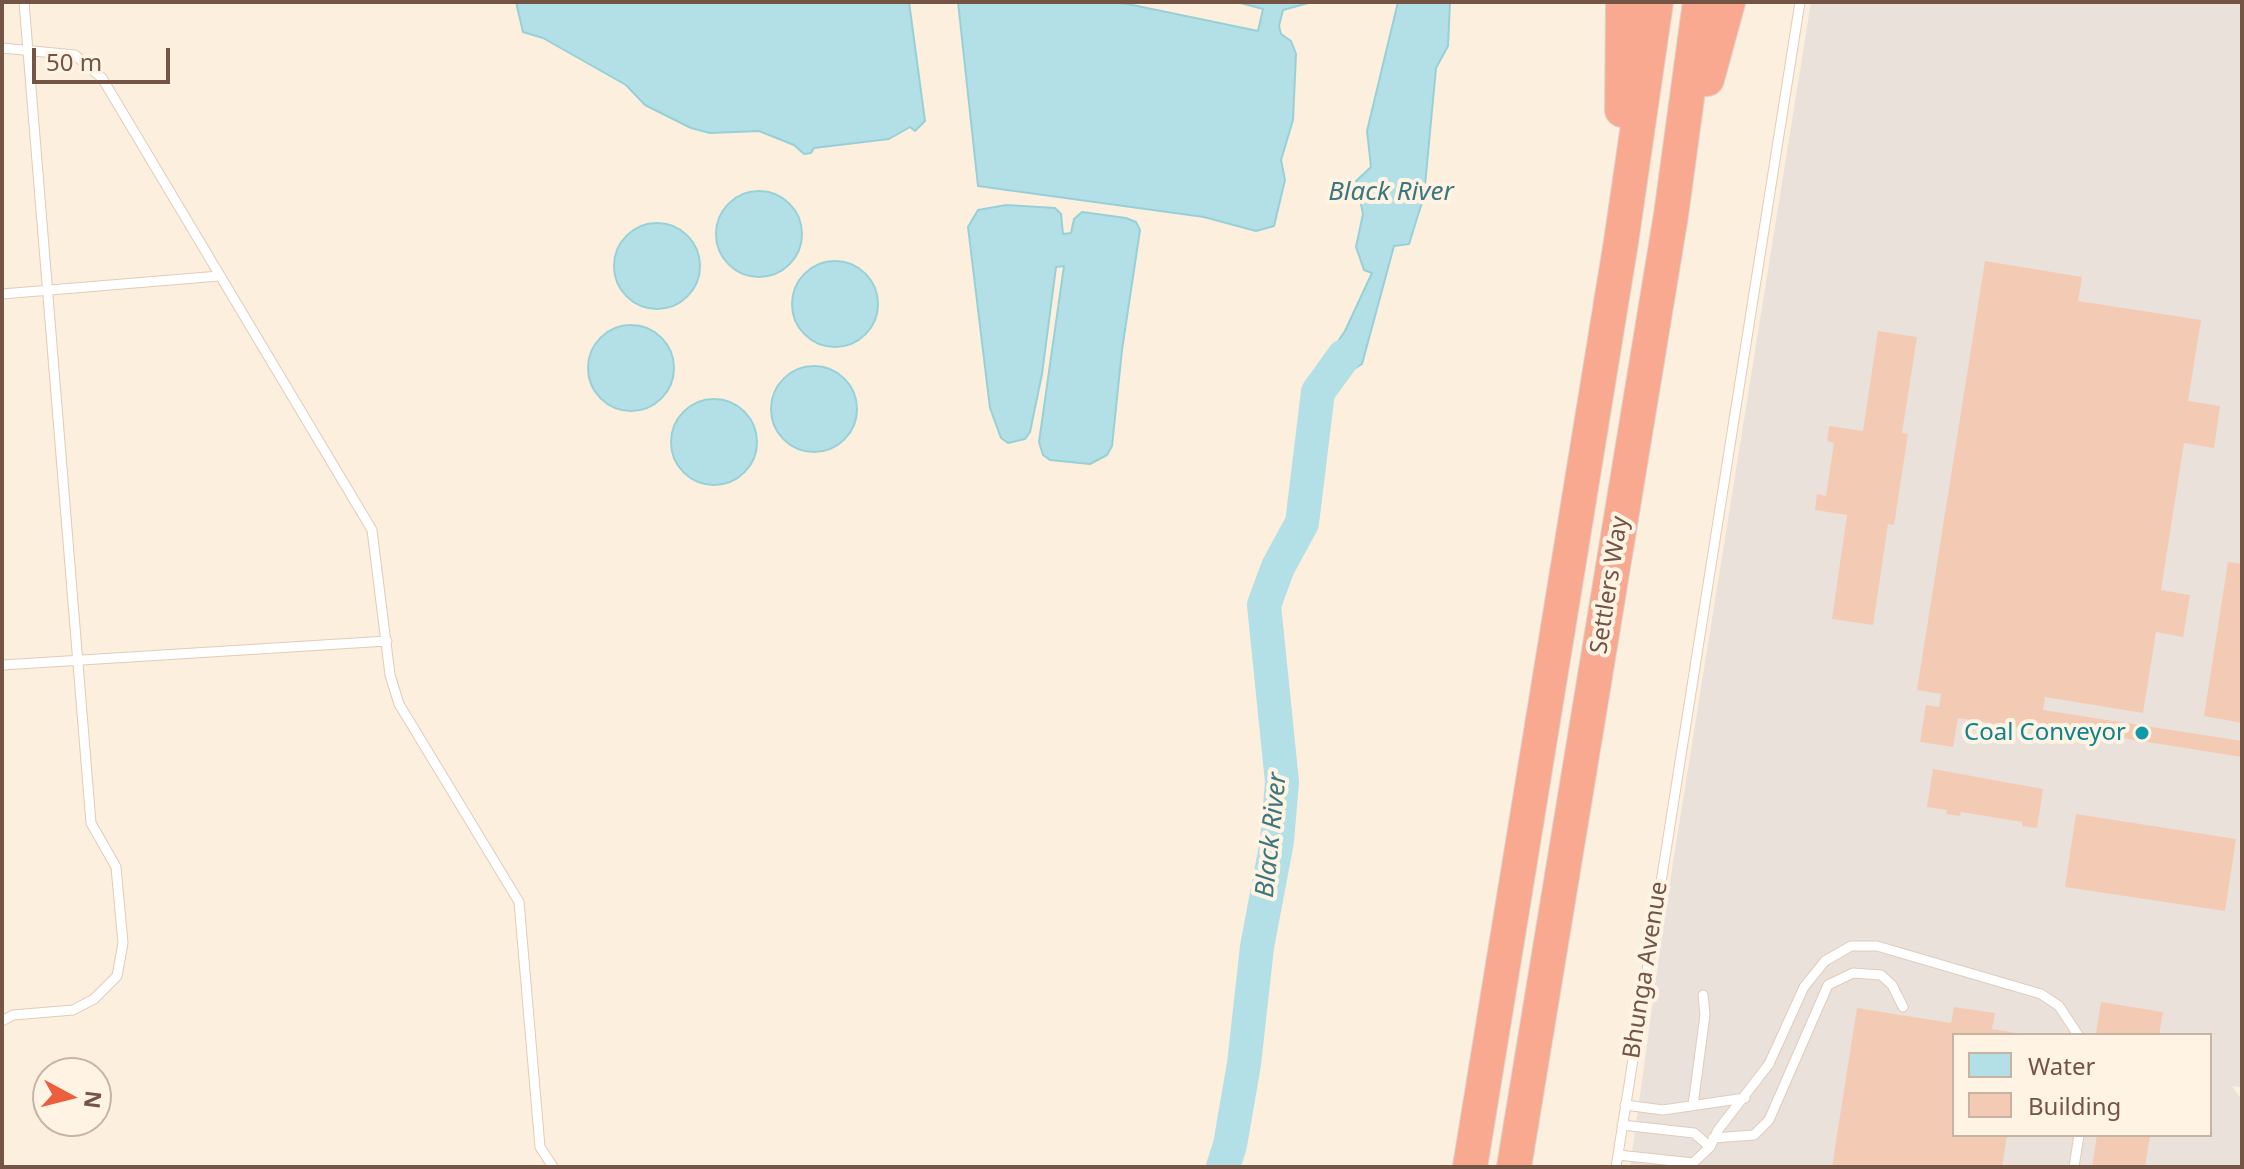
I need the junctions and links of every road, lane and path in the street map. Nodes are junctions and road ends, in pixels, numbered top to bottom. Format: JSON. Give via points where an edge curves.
{"nodes":[{"id":1,"x":24,"y":2,"type":"edge"},
{"id":2,"x":1623,"y":2,"type":"edge"},
{"id":3,"x":1656,"y":2,"type":"edge"},
{"id":4,"x":1700,"y":2,"type":"edge"},
{"id":5,"x":1728,"y":2,"type":"edge"},
{"id":6,"x":1800,"y":2,"type":"edge"},
{"id":7,"x":2,"y":48,"type":"edge"},
{"id":8,"x":27,"y":48,"type":"junction"},
{"id":9,"x":1671,"y":215,"type":"junction"},
{"id":10,"x":1621,"y":242,"type":"junction"},
{"id":11,"x":219,"y":276,"type":"junction"},
{"id":12,"x":46,"y":293,"type":"junction"},
{"id":13,"x":2,"y":294,"type":"edge"},
{"id":14,"x":387,"y":641,"type":"junction"},
{"id":15,"x":77,"y":661,"type":"junction"},
{"id":16,"x":2,"y":665,"type":"edge"},
{"id":17,"x":1703,"y":995,"type":"dead end"},
{"id":18,"x":1903,"y":1007,"type":"dead end"},
{"id":19,"x":2,"y":1021,"type":"edge"},
{"id":20,"x":2077,"y":1033,"type":"edge"},
{"id":21,"x":1745,"y":1098,"type":"junction"},
{"id":22,"x":1625,"y":1105,"type":"junction"},
{"id":23,"x":1693,"y":1105,"type":"junction"},
{"id":24,"x":1622,"y":1125,"type":"junction"},
{"id":25,"x":2079,"y":1137,"type":"edge"},
{"id":26,"x":1712,"y":1143,"type":"junction"},
{"id":27,"x":1618,"y":1155,"type":"junction"},
{"id":28,"x":553,"y":1167,"type":"edge"},
{"id":29,"x":1470,"y":1167,"type":"edge"},
{"id":30,"x":1514,"y":1167,"type":"edge"},
{"id":31,"x":1616,"y":1167,"type":"edge"},
{"id":32,"x":2074,"y":1167,"type":"edge"}],
"edges":[{"from":1,"to":8,"type":"lane"},
{"from":2,"to":10,"type":"highway"},
{"from":3,"to":10,"type":"highway","name":"Settlers Way"},
{"from":4,"to":9,"type":"highway","name":"Settlers Way"},
{"from":5,"to":9,"type":"highway"},
{"from":6,"to":22,"type":"lane","name":"Bhunga Avenue"},
{"from":7,"to":8,"type":"lane"},
{"from":8,"to":11,"type":"lane","via":[[75,55],[102,78]]},
{"from":8,"to":12,"type":"lane"},
{"from":9,"to":30,"type":"highway","name":"Settlers Way"},
{"from":10,"to":29,"type":"highway","name":"Settlers Way"},
{"from":11,"to":12,"type":"lane"},
{"from":11,"to":14,"type":"lane","via":[[372,530]]},
{"from":12,"to":13,"type":"lane"},
{"from":12,"to":15,"type":"lane"},
{"from":14,"to":15,"type":"lane"},
{"from":14,"to":28,"type":"lane","via":[[399,704],[519,902],[540,1147]]},
{"from":15,"to":16,"type":"lane"},
{"from":15,"to":19,"type":"lane","via":[[91,823],[116,867],[123,943],[117,976],[94,999],[73,1010],[13,1015]]},
{"from":17,"to":23,"type":"lane"},
{"from":18,"to":26,"type":"lane","via":[[1881,975],[1853,973],[1828,985],[1769,1120],[1754,1135]]},
{"from":20,"to":21,"type":"lane","via":[[2059,1006],[2041,994],[1877,946],[1851,946],[1825,961],[1804,987],[1769,1064]]},
{"from":21,"to":23,"type":"lane"},
{"from":21,"to":26,"type":"lane"},
{"from":22,"to":23,"type":"lane","via":[[1663,1110]]},
{"from":22,"to":24,"type":"lane","name":"Bhunga Avenue"},
{"from":24,"to":26,"type":"lane","via":[[1694,1133]]},
{"from":24,"to":27,"type":"lane","name":"Bhunga Avenue"},
{"from":25,"to":32,"type":"lane"},
{"from":26,"to":27,"type":"lane","via":[[1693,1163]]},
{"from":27,"to":31,"type":"lane","name":"Bhunga Avenue"}]}
